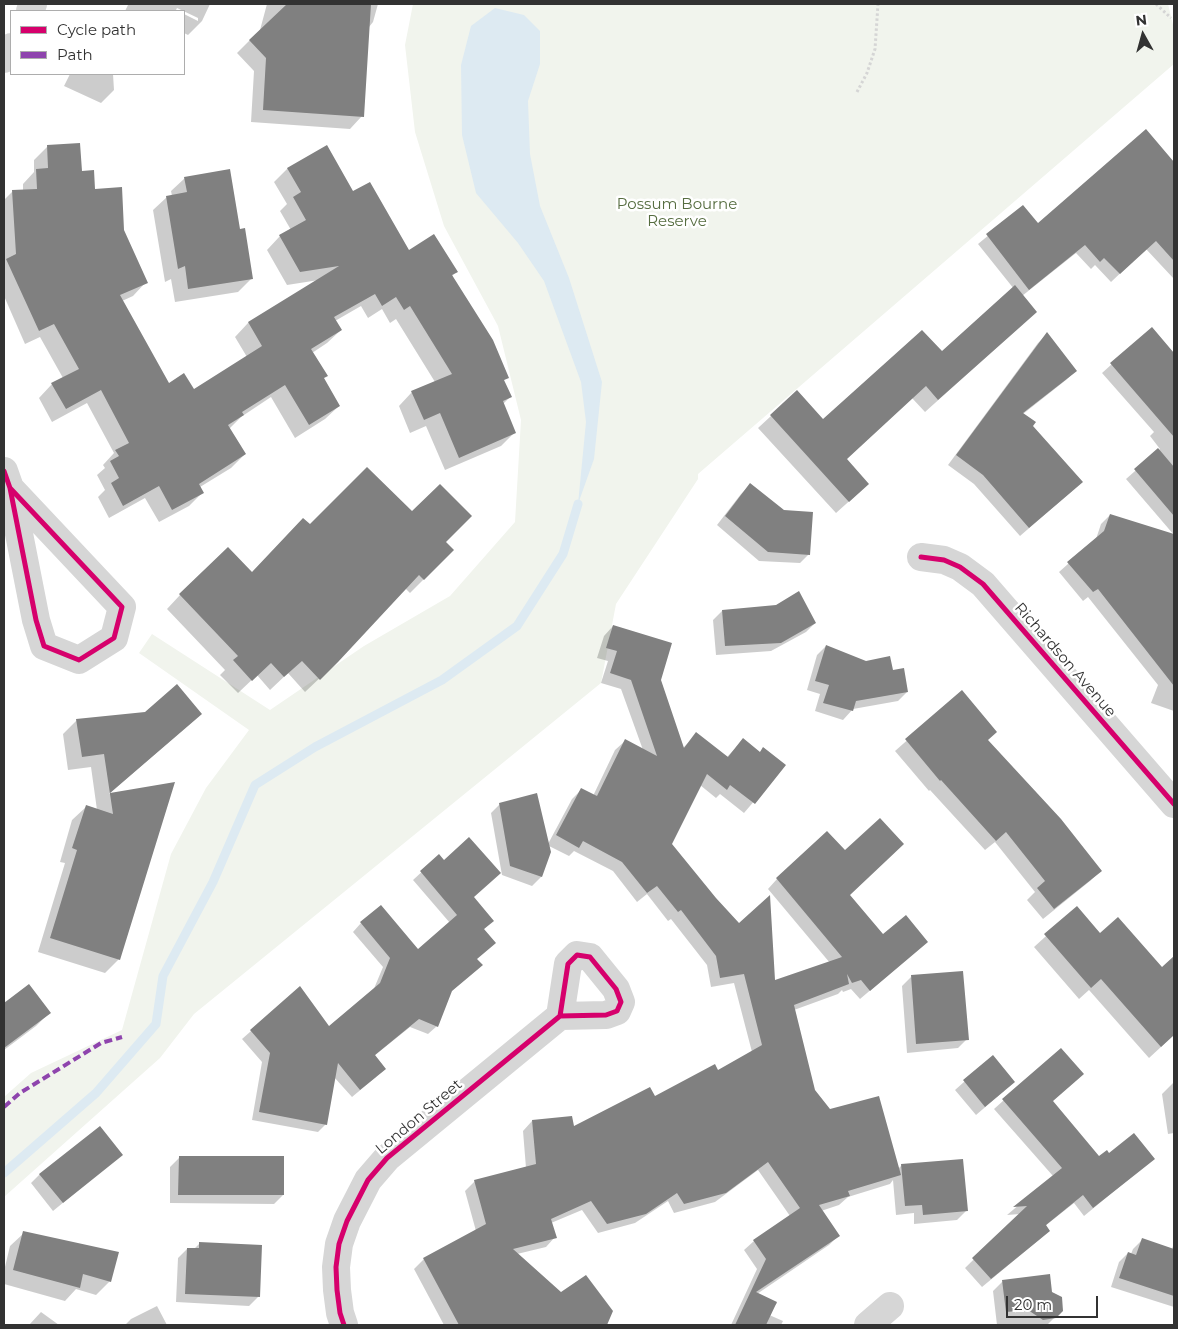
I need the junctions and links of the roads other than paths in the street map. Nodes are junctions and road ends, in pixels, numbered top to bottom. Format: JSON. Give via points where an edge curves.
{"nodes":[{"id":1,"x":7,"y":480,"type":"edge"},
{"id":2,"x":921,"y":557,"type":"dead end"},
{"id":3,"x":1174,"y":804,"type":"edge"},
{"id":4,"x":560,"y":1016,"type":"dead end"},
{"id":5,"x":890,"y":1306,"type":"dead end"},
{"id":6,"x":344,"y":1325,"type":"edge"},
{"id":7,"x":868,"y":1325,"type":"edge"}],
"edges":[{"from":1,"to":1,"type":"street","via":[[122,607],[114,638],[79,660],[44,646]]},
{"from":2,"to":3,"type":"street","name":"Richardson Avenue","via":[[944,560],[983,584]]},
{"from":4,"to":6,"type":"street","name":"London Street","via":[[387,1158],[368,1180],[339,1244],[337,1290]]},
{"from":5,"to":7,"type":"street"}]}
